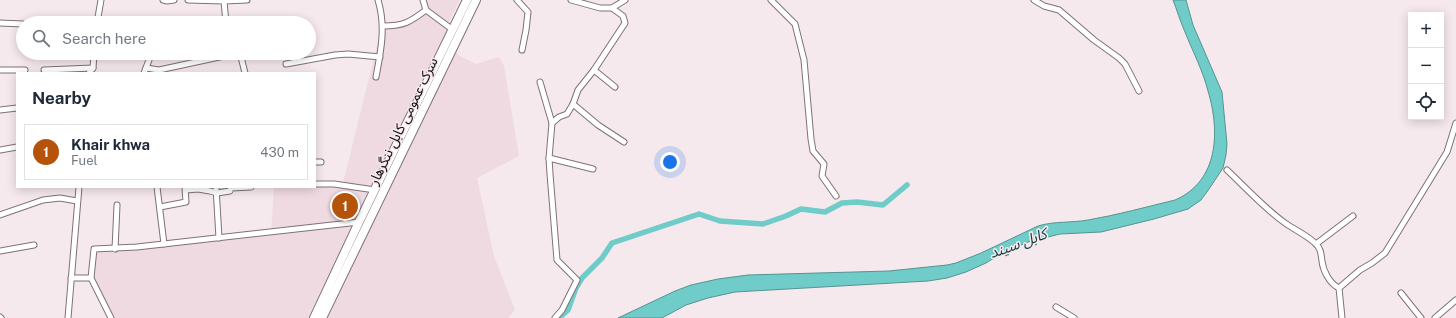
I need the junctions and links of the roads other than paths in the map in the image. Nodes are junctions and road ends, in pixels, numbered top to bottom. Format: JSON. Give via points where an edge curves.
{"nodes":[{"id":1,"x":102,"y":0,"type":"edge"},
{"id":2,"x":162,"y":0,"type":"edge"},
{"id":3,"x":174,"y":0,"type":"edge"},
{"id":4,"x":188,"y":0,"type":"edge"},
{"id":5,"x":202,"y":0,"type":"edge"},
{"id":6,"x":247,"y":0,"type":"edge"},
{"id":7,"x":378,"y":0,"type":"edge"},
{"id":8,"x":423,"y":0,"type":"edge"},
{"id":9,"x":467,"y":0,"type":"edge"},
{"id":10,"x":476,"y":0,"type":"edge"},
{"id":11,"x":517,"y":0,"type":"edge"},
{"id":12,"x":570,"y":0,"type":"edge"},
{"id":13,"x":625,"y":0,"type":"edge"},
{"id":14,"x":771,"y":0,"type":"edge"},
{"id":15,"x":1034,"y":0,"type":"edge"},
{"id":16,"x":224,"y":1,"type":"junction"},
{"id":17,"x":612,"y":8,"type":"junction"},
{"id":18,"x":426,"y":10,"type":"junction"},
{"id":19,"x":99,"y":16,"type":"edge"},
{"id":20,"x":225,"y":16,"type":"edge"},
{"id":21,"x":0,"y":23,"type":"edge"},
{"id":22,"x":16,"y":24,"type":"edge"},
{"id":23,"x":383,"y":26,"type":"junction"},
{"id":24,"x":453,"y":30,"type":"junction"},
{"id":25,"x":522,"y":50,"type":"dead end"},
{"id":26,"x":380,"y":57,"type":"junction"},
{"id":27,"x":316,"y":59,"type":"edge"},
{"id":28,"x":93,"y":60,"type":"edge"},
{"id":29,"x":149,"y":60,"type":"dead end"},
{"id":30,"x":205,"y":60,"type":"edge"},
{"id":31,"x":242,"y":60,"type":"edge"},
{"id":32,"x":311,"y":60,"type":"edge"},
{"id":33,"x":286,"y":64,"type":"dead end"},
{"id":34,"x":0,"y":70,"type":"edge"},
{"id":35,"x":25,"y":70,"type":"dead end"},
{"id":36,"x":44,"y":70,"type":"dead end"},
{"id":37,"x":594,"y":70,"type":"junction"},
{"id":38,"x":91,"y":71,"type":"edge"},
{"id":39,"x":145,"y":71,"type":"edge"},
{"id":40,"x":245,"y":72,"type":"edge"},
{"id":41,"x":376,"y":77,"type":"dead end"},
{"id":42,"x":540,"y":82,"type":"dead end"},
{"id":43,"x":615,"y":87,"type":"dead end"},
{"id":44,"x":1139,"y":91,"type":"dead end"},
{"id":45,"x":573,"y":104,"type":"junction"},
{"id":46,"x":16,"y":108,"type":"edge"},
{"id":47,"x":0,"y":110,"type":"edge"},
{"id":48,"x":552,"y":123,"type":"junction"},
{"id":49,"x":1456,"y":123,"type":"edge"},
{"id":50,"x":624,"y":142,"type":"dead end"},
{"id":51,"x":16,"y":147,"type":"edge"},
{"id":52,"x":0,"y":150,"type":"edge"},
{"id":53,"x":549,"y":158,"type":"junction"},
{"id":54,"x":316,"y":162,"type":"edge"},
{"id":55,"x":321,"y":162,"type":"dead end"},
{"id":56,"x":593,"y":168,"type":"dead end"},
{"id":57,"x":1227,"y":170,"type":"dead end"},
{"id":58,"x":316,"y":184,"type":"edge"},
{"id":59,"x":79,"y":188,"type":"edge"},
{"id":60,"x":157,"y":188,"type":"edge"},
{"id":61,"x":186,"y":188,"type":"edge"},
{"id":62,"x":216,"y":188,"type":"edge"},
{"id":63,"x":231,"y":188,"type":"edge"},
{"id":64,"x":375,"y":190,"type":"junction"},
{"id":65,"x":217,"y":193,"type":"junction"},
{"id":66,"x":836,"y":196,"type":"dead end"},
{"id":67,"x":77,"y":201,"type":"junction"},
{"id":68,"x":117,"y":205,"type":"dead end"},
{"id":69,"x":160,"y":207,"type":"junction"},
{"id":70,"x":0,"y":215,"type":"edge"},
{"id":71,"x":1353,"y":216,"type":"dead end"},
{"id":72,"x":359,"y":222,"type":"junction"},
{"id":73,"x":220,"y":238,"type":"junction"},
{"id":74,"x":164,"y":244,"type":"junction"},
{"id":75,"x":1316,"y":244,"type":"junction"},
{"id":76,"x":34,"y":245,"type":"dead end"},
{"id":77,"x":115,"y":248,"type":"junction"},
{"id":78,"x":0,"y":251,"type":"edge"},
{"id":79,"x":71,"y":278,"type":"junction"},
{"id":80,"x":91,"y":278,"type":"junction"},
{"id":81,"x":1339,"y":288,"type":"junction"},
{"id":82,"x":1401,"y":294,"type":"dead end"},
{"id":83,"x":1456,"y":300,"type":"edge"},
{"id":84,"x":1056,"y":307,"type":"dead end"},
{"id":85,"x":68,"y":318,"type":"edge"},
{"id":86,"x":111,"y":318,"type":"edge"},
{"id":87,"x":314,"y":318,"type":"edge"},
{"id":88,"x":322,"y":318,"type":"edge"},
{"id":89,"x":555,"y":318,"type":"edge"},
{"id":90,"x":1074,"y":318,"type":"edge"},
{"id":91,"x":1342,"y":318,"type":"edge"},
{"id":92,"x":1421,"y":318,"type":"edge"},
{"id":93,"x":1435,"y":318,"type":"edge"}],
"edges":[{"from":1,"to":19,"type":"street"},
{"from":2,"to":3,"type":"street"},
{"from":4,"to":5,"type":"street"},
{"from":5,"to":16,"type":"street"},
{"from":6,"to":16,"type":"street"},
{"from":7,"to":23,"type":"street"},
{"from":8,"to":18,"type":"street"},
{"from":9,"to":24,"type":"highway","name":"سرک عمومی کابل ننگرهار"},
{"from":10,"to":88,"type":"highway","name":"سرک عمومی کابل ننگرهار"},
{"from":11,"to":25,"type":"street","via":[[528,12]]},
{"from":12,"to":17,"type":"street","via":[[600,8]]},
{"from":13,"to":17,"type":"street"},
{"from":14,"to":66,"type":"street","via":[[796,24],[804,60],[813,151],[824,164],[822,176]]},
{"from":15,"to":44,"type":"street","via":[[1059,10],[1119,58],[1125,64]]},
{"from":16,"to":20,"type":"street"},
{"from":17,"to":37,"type":"street","via":[[623,16],[625,23]]},
{"from":18,"to":23,"type":"street","via":[[410,22]]},
{"from":18,"to":24,"type":"street"},
{"from":21,"to":22,"type":"street"},
{"from":23,"to":26,"type":"street"},
{"from":24,"to":64,"type":"highway","name":"سرک عمومی کابل ننگرهار"},
{"from":26,"to":27,"type":"street","via":[[342,55]]},
{"from":26,"to":41,"type":"street"},
{"from":28,"to":38,"type":"street"},
{"from":29,"to":39,"type":"street"},
{"from":30,"to":39,"type":"street"},
{"from":31,"to":40,"type":"street"},
{"from":32,"to":33,"type":"street"},
{"from":34,"to":35,"type":"street"},
{"from":36,"to":38,"type":"street"},
{"from":37,"to":43,"type":"street"},
{"from":37,"to":45,"type":"street","via":[[578,90]]},
{"from":42,"to":48,"type":"street"},
{"from":45,"to":48,"type":"street","via":[[567,114]]},
{"from":45,"to":50,"type":"street"},
{"from":46,"to":47,"type":"street"},
{"from":48,"to":53,"type":"street"},
{"from":49,"to":81,"type":"street","via":[[1447,152],[1385,253]]},
{"from":51,"to":52,"type":"street"},
{"from":53,"to":56,"type":"street"},
{"from":53,"to":89,"type":"street","via":[[557,260],[577,280],[562,310]]},
{"from":54,"to":55,"type":"street"},
{"from":57,"to":75,"type":"street","via":[[1285,223]]},
{"from":58,"to":64,"type":"street"},
{"from":59,"to":67,"type":"street"},
{"from":60,"to":69,"type":"street"},
{"from":61,"to":65,"type":"street"},
{"from":61,"to":69,"type":"street","via":[[186,202]]},
{"from":62,"to":65,"type":"street"},
{"from":63,"to":65,"type":"street","via":[[230,191]]},
{"from":64,"to":72,"type":"highway","name":"سرک عمومی کابل ننگرهار"},
{"from":65,"to":73,"type":"street"},
{"from":67,"to":70,"type":"street","via":[[60,198],[43,200]]},
{"from":67,"to":79,"type":"street"},
{"from":68,"to":77,"type":"street"},
{"from":69,"to":74,"type":"street"},
{"from":71,"to":75,"type":"street"},
{"from":72,"to":73,"type":"street"},
{"from":72,"to":87,"type":"highway","name":"سرک عمومی کابل ننگرهار"},
{"from":73,"to":74,"type":"street"},
{"from":74,"to":77,"type":"street"},
{"from":75,"to":81,"type":"street","via":[[1322,254],[1328,277]]},
{"from":76,"to":78,"type":"street"},
{"from":77,"to":80,"type":"street","via":[[94,249]]},
{"from":79,"to":80,"type":"street"},
{"from":79,"to":85,"type":"street"},
{"from":80,"to":86,"type":"street"},
{"from":81,"to":91,"type":"street"},
{"from":82,"to":92,"type":"street"},
{"from":83,"to":93,"type":"street"},
{"from":84,"to":90,"type":"street"}]}
